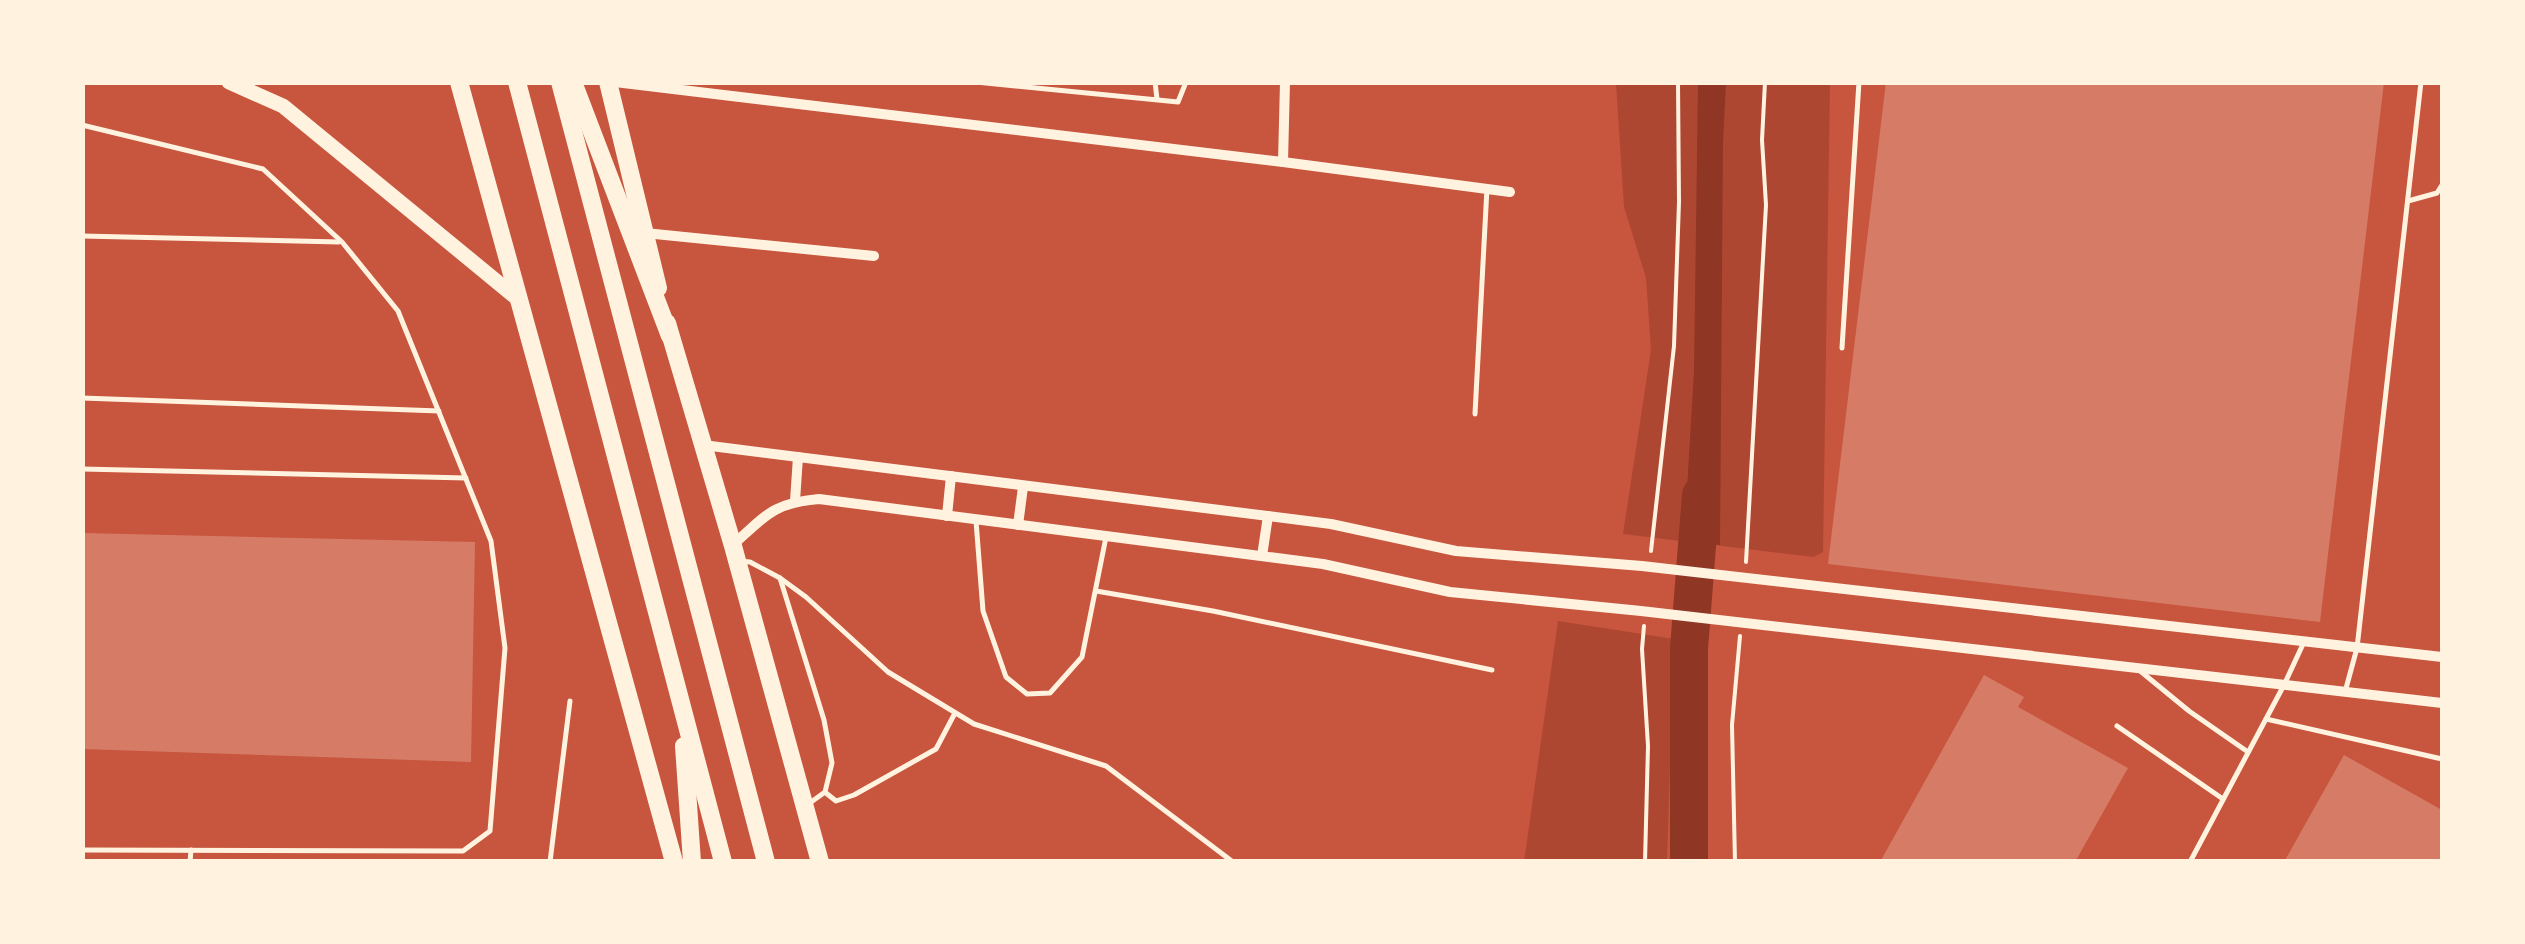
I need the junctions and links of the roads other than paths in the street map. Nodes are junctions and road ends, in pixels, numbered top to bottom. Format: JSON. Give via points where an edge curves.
{"nodes":[{"id":1,"x":229,"y":82,"type":"edge"},
{"id":2,"x":459,"y":82,"type":"edge"},
{"id":3,"x":517,"y":82,"type":"edge"},
{"id":4,"x":560,"y":82,"type":"edge"},
{"id":5,"x":573,"y":82,"type":"edge"},
{"id":6,"x":612,"y":82,"type":"edge"},
{"id":7,"x":976,"y":82,"type":"edge"},
{"id":8,"x":1155,"y":82,"type":"edge"},
{"id":9,"x":1186,"y":82,"type":"edge"},
{"id":10,"x":1285,"y":82,"type":"edge"},
{"id":11,"x":1860,"y":82,"type":"edge"},
{"id":12,"x":2421,"y":82,"type":"edge"},
{"id":13,"x":1158,"y":100,"type":"junction"},
{"id":14,"x":82,"y":125,"type":"edge"},
{"id":15,"x":1283,"y":162,"type":"junction"},
{"id":16,"x":2442,"y":185,"type":"edge"},
{"id":17,"x":1487,"y":188,"type":"junction"},
{"id":18,"x":1510,"y":192,"type":"dead end"},
{"id":19,"x":2408,"y":201,"type":"junction"},
{"id":20,"x":645,"y":233,"type":"junction"},
{"id":21,"x":82,"y":236,"type":"edge"},
{"id":22,"x":342,"y":242,"type":"junction"},
{"id":23,"x":874,"y":256,"type":"dead end"},
{"id":24,"x":518,"y":299,"type":"junction"},
{"id":25,"x":670,"y":336,"type":"junction"},
{"id":26,"x":1842,"y":348,"type":"dead end"},
{"id":27,"x":82,"y":398,"type":"edge"},
{"id":28,"x":439,"y":411,"type":"junction"},
{"id":29,"x":1475,"y":414,"type":"dead end"},
{"id":30,"x":704,"y":445,"type":"junction"},
{"id":31,"x":798,"y":457,"type":"junction"},
{"id":32,"x":82,"y":468,"type":"edge"},
{"id":33,"x":950,"y":476,"type":"junction"},
{"id":34,"x":466,"y":478,"type":"junction"},
{"id":35,"x":1023,"y":486,"type":"junction"},
{"id":36,"x":795,"y":501,"type":"junction"},
{"id":37,"x":947,"y":516,"type":"junction"},
{"id":38,"x":1268,"y":516,"type":"junction"},
{"id":39,"x":976,"y":520,"type":"junction"},
{"id":40,"x":1018,"y":525,"type":"junction"},
{"id":41,"x":1106,"y":537,"type":"junction"},
{"id":42,"x":734,"y":553,"type":"junction"},
{"id":43,"x":1262,"y":556,"type":"junction"},
{"id":44,"x":780,"y":578,"type":"junction"},
{"id":45,"x":1096,"y":591,"type":"junction"},
{"id":46,"x":2304,"y":642,"type":"junction"},
{"id":47,"x":2358,"y":648,"type":"junction"},
{"id":48,"x":2442,"y":657,"type":"edge"},
{"id":49,"x":2136,"y":668,"type":"junction"},
{"id":50,"x":1492,"y":670,"type":"dead end"},
{"id":51,"x":2284,"y":685,"type":"junction"},
{"id":52,"x":2346,"y":692,"type":"junction"},
{"id":53,"x":570,"y":701,"type":"dead end"},
{"id":54,"x":2442,"y":703,"type":"edge"},
{"id":55,"x":683,"y":711,"type":"junction"},
{"id":56,"x":956,"y":713,"type":"junction"},
{"id":57,"x":2266,"y":719,"type":"junction"},
{"id":58,"x":2117,"y":726,"type":"dead end"},
{"id":59,"x":2248,"y":752,"type":"junction"},
{"id":60,"x":2441,"y":760,"type":"edge"},
{"id":61,"x":825,"y":792,"type":"junction"},
{"id":62,"x":2223,"y":799,"type":"junction"},
{"id":63,"x":805,"y":807,"type":"junction"},
{"id":64,"x":82,"y":850,"type":"edge"},
{"id":65,"x":191,"y":850,"type":"junction"},
{"id":66,"x":190,"y":862,"type":"edge"},
{"id":67,"x":550,"y":862,"type":"edge"},
{"id":68,"x":674,"y":862,"type":"edge"},
{"id":69,"x":692,"y":862,"type":"edge"},
{"id":70,"x":723,"y":862,"type":"edge"},
{"id":71,"x":766,"y":862,"type":"edge"},
{"id":72,"x":820,"y":862,"type":"edge"},
{"id":73,"x":1232,"y":862,"type":"edge"},
{"id":74,"x":2190,"y":862,"type":"edge"}],
"edges":[{"from":1,"to":24,"type":"main road","via":[[283,106]]},
{"from":2,"to":24,"type":"main road"},
{"from":3,"to":55,"type":"main road"},
{"from":4,"to":71,"type":"main road"},
{"from":5,"to":25,"type":"main road"},
{"from":6,"to":15,"type":"street"},
{"from":6,"to":20,"type":"main road"},
{"from":7,"to":13,"type":"lane"},
{"from":8,"to":13,"type":"lane"},
{"from":9,"to":13,"type":"lane","via":[[1178,102]]},
{"from":10,"to":15,"type":"street"},
{"from":11,"to":26,"type":"lane"},
{"from":12,"to":19,"type":"lane"},
{"from":14,"to":22,"type":"lane","via":[[263,168]]},
{"from":15,"to":17,"type":"street"},
{"from":16,"to":19,"type":"lane","via":[[2437,194]]},
{"from":17,"to":18,"type":"street"},
{"from":17,"to":29,"type":"lane"},
{"from":19,"to":47,"type":"lane"},
{"from":20,"to":23,"type":"street"},
{"from":20,"to":25,"type":"main road"},
{"from":21,"to":22,"type":"lane"},
{"from":22,"to":28,"type":"lane","via":[[398,312]]},
{"from":24,"to":68,"type":"main road"},
{"from":25,"to":30,"type":"main road"},
{"from":27,"to":28,"type":"lane"},
{"from":28,"to":34,"type":"lane"},
{"from":30,"to":31,"type":"street"},
{"from":30,"to":42,"type":"main road"},
{"from":31,"to":33,"type":"street"},
{"from":31,"to":36,"type":"street"},
{"from":32,"to":34,"type":"lane"},
{"from":33,"to":35,"type":"street"},
{"from":33,"to":37,"type":"street"},
{"from":34,"to":65,"type":"lane","via":[[491,541],[504,648],[490,831],[463,851]]},
{"from":35,"to":38,"type":"street"},
{"from":35,"to":40,"type":"street"},
{"from":36,"to":37,"type":"street"},
{"from":36,"to":42,"type":"street","via":[[770,511]]},
{"from":37,"to":39,"type":"street"},
{"from":38,"to":43,"type":"street"},
{"from":38,"to":46,"type":"street","via":[[1456,551]]},
{"from":39,"to":40,"type":"street"},
{"from":39,"to":45,"type":"lane","via":[[983,611],[1006,677],[1028,694],[1050,693],[1082,657]]},
{"from":40,"to":41,"type":"street"},
{"from":41,"to":43,"type":"street"},
{"from":41,"to":45,"type":"lane"},
{"from":42,"to":44,"type":"lane"},
{"from":42,"to":63,"type":"main road"},
{"from":43,"to":49,"type":"street","via":[[1450,592]]},
{"from":44,"to":56,"type":"lane","via":[[888,672]]},
{"from":44,"to":61,"type":"lane","via":[[824,720],[832,763]]},
{"from":45,"to":50,"type":"lane"},
{"from":46,"to":47,"type":"street"},
{"from":46,"to":51,"type":"lane"},
{"from":47,"to":48,"type":"street"},
{"from":47,"to":52,"type":"lane"},
{"from":49,"to":51,"type":"street"},
{"from":49,"to":59,"type":"lane"},
{"from":51,"to":52,"type":"street"},
{"from":51,"to":57,"type":"lane"},
{"from":52,"to":54,"type":"street"},
{"from":53,"to":67,"type":"lane"},
{"from":55,"to":69,"type":"main road"},
{"from":55,"to":70,"type":"main road"},
{"from":56,"to":61,"type":"lane","via":[[936,749],[854,795],[836,801]]},
{"from":56,"to":73,"type":"lane","via":[[1106,766]]},
{"from":57,"to":59,"type":"lane"},
{"from":57,"to":60,"type":"lane"},
{"from":58,"to":62,"type":"lane"},
{"from":59,"to":62,"type":"lane"},
{"from":61,"to":63,"type":"lane"},
{"from":62,"to":74,"type":"lane"},
{"from":63,"to":72,"type":"main road"},
{"from":64,"to":65,"type":"lane"},
{"from":65,"to":66,"type":"lane"}]}
